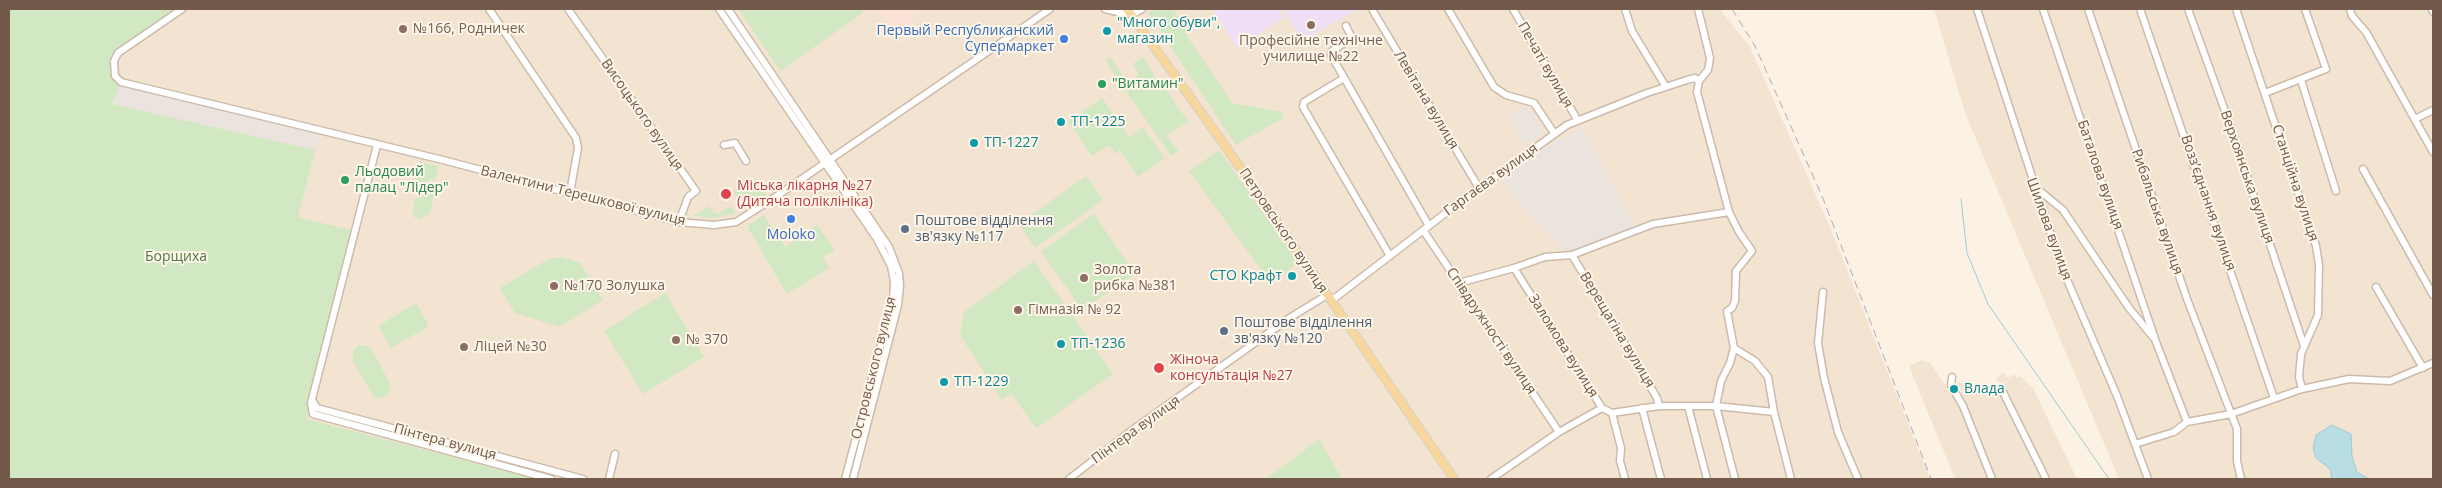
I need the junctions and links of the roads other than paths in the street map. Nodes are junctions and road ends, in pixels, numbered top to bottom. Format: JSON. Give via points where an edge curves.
{"nodes":[{"id":1,"x":182,"y":9,"type":"edge"},
{"id":2,"x":489,"y":9,"type":"edge"},
{"id":3,"x":568,"y":9,"type":"edge"},
{"id":4,"x":720,"y":9,"type":"edge"},
{"id":5,"x":728,"y":9,"type":"edge"},
{"id":6,"x":1050,"y":9,"type":"edge"},
{"id":7,"x":1105,"y":9,"type":"edge"},
{"id":8,"x":1142,"y":9,"type":"edge"},
{"id":9,"x":1448,"y":9,"type":"edge"},
{"id":10,"x":1513,"y":9,"type":"edge"},
{"id":11,"x":1625,"y":9,"type":"edge"},
{"id":12,"x":1698,"y":9,"type":"edge"},
{"id":13,"x":1977,"y":9,"type":"edge"},
{"id":14,"x":2043,"y":9,"type":"edge"},
{"id":15,"x":2088,"y":9,"type":"edge"},
{"id":16,"x":2140,"y":9,"type":"edge"},
{"id":17,"x":2188,"y":9,"type":"edge"},
{"id":18,"x":2236,"y":9,"type":"edge"},
{"id":19,"x":2305,"y":9,"type":"edge"},
{"id":20,"x":2350,"y":9,"type":"edge"},
{"id":21,"x":1373,"y":10,"type":"dead end"},
{"id":22,"x":1129,"y":12,"type":"edge"},
{"id":23,"x":1346,"y":26,"type":"dead end"},
{"id":24,"x":1344,"y":78,"type":"junction"},
{"id":25,"x":2301,"y":80,"type":"junction"},
{"id":26,"x":1698,"y":81,"type":"junction"},
{"id":27,"x":1666,"y":87,"type":"junction"},
{"id":28,"x":2265,"y":93,"type":"junction"},
{"id":29,"x":2433,"y":110,"type":"edge"},
{"id":30,"x":2415,"y":119,"type":"junction"},
{"id":31,"x":1578,"y":121,"type":"junction"},
{"id":32,"x":1554,"y":133,"type":"junction"},
{"id":33,"x":377,"y":145,"type":"junction"},
{"id":34,"x":724,"y":145,"type":"dead end"},
{"id":35,"x":2433,"y":152,"type":"edge"},
{"id":36,"x":746,"y":161,"type":"dead end"},
{"id":37,"x":828,"y":162,"type":"junction"},
{"id":38,"x":2363,"y":169,"type":"dead end"},
{"id":39,"x":2033,"y":186,"type":"junction"},
{"id":40,"x":1479,"y":188,"type":"junction"},
{"id":41,"x":2336,"y":191,"type":"dead end"},
{"id":42,"x":570,"y":193,"type":"junction"},
{"id":43,"x":1729,"y":212,"type":"junction"},
{"id":44,"x":679,"y":222,"type":"junction"},
{"id":45,"x":1426,"y":228,"type":"junction"},
{"id":46,"x":1572,"y":255,"type":"junction"},
{"id":47,"x":1390,"y":256,"type":"junction"},
{"id":48,"x":1514,"y":268,"type":"junction"},
{"id":49,"x":1458,"y":282,"type":"junction"},
{"id":50,"x":2376,"y":287,"type":"dead end"},
{"id":51,"x":1823,"y":292,"type":"dead end"},
{"id":52,"x":2433,"y":295,"type":"edge"},
{"id":53,"x":1329,"y":298,"type":"junction"},
{"id":54,"x":2156,"y":342,"type":"junction"},
{"id":55,"x":2304,"y":346,"type":"junction"},
{"id":56,"x":1734,"y":348,"type":"junction"},
{"id":57,"x":2433,"y":363,"type":"edge"},
{"id":58,"x":2423,"y":368,"type":"junction"},
{"id":59,"x":1952,"y":377,"type":"dead end"},
{"id":60,"x":2302,"y":389,"type":"junction"},
{"id":61,"x":2003,"y":392,"type":"dead end"},
{"id":62,"x":2274,"y":398,"type":"junction"},
{"id":63,"x":312,"y":400,"type":"junction"},
{"id":64,"x":1659,"y":406,"type":"junction"},
{"id":65,"x":1688,"y":406,"type":"junction"},
{"id":66,"x":1716,"y":406,"type":"junction"},
{"id":67,"x":868,"y":407,"type":"junction"},
{"id":68,"x":1602,"y":408,"type":"junction"},
{"id":69,"x":1642,"y":408,"type":"junction"},
{"id":70,"x":1774,"y":412,"type":"junction"},
{"id":71,"x":1612,"y":413,"type":"junction"},
{"id":72,"x":2231,"y":414,"type":"junction"},
{"id":73,"x":2186,"y":422,"type":"junction"},
{"id":74,"x":1559,"y":432,"type":"junction"},
{"id":75,"x":433,"y":439,"type":"junction"},
{"id":76,"x":2135,"y":444,"type":"junction"},
{"id":77,"x":431,"y":447,"type":"junction"},
{"id":78,"x":615,"y":454,"type":"dead end"},
{"id":79,"x":557,"y":477,"type":"edge"},
{"id":80,"x":583,"y":479,"type":"edge"},
{"id":81,"x":609,"y":479,"type":"edge"},
{"id":82,"x":845,"y":479,"type":"edge"},
{"id":83,"x":853,"y":479,"type":"edge"},
{"id":84,"x":1068,"y":479,"type":"edge"},
{"id":85,"x":1454,"y":479,"type":"edge"},
{"id":86,"x":1491,"y":479,"type":"edge"},
{"id":87,"x":1624,"y":479,"type":"edge"},
{"id":88,"x":1661,"y":479,"type":"edge"},
{"id":89,"x":1707,"y":479,"type":"edge"},
{"id":90,"x":1735,"y":479,"type":"edge"},
{"id":91,"x":1791,"y":479,"type":"edge"},
{"id":92,"x":1858,"y":479,"type":"edge"},
{"id":93,"x":1992,"y":479,"type":"edge"},
{"id":94,"x":2046,"y":479,"type":"edge"},
{"id":95,"x":2148,"y":479,"type":"edge"},
{"id":96,"x":2241,"y":479,"type":"edge"}],
"edges":[{"from":1,"to":33,"type":"street","name":"Валентини Терешкової вулиця","via":[[118,54],[114,61],[115,76],[121,82]]},
{"from":2,"to":42,"type":"street","via":[[576,138],[578,148]]},
{"from":3,"to":44,"type":"street","name":"Висоцького вулиця","via":[[696,191],[688,197]]},
{"from":4,"to":37,"type":"street","name":"Островського вулиця"},
{"from":5,"to":37,"type":"street","name":"Островського вулиця"},
{"from":6,"to":37,"type":"street","name":"Валентини Терешкової вулиця"},
{"from":7,"to":22,"type":"street"},
{"from":8,"to":22,"type":"street"},
{"from":9,"to":32,"type":"street","via":[[1494,87],[1506,95],[1534,103]]},
{"from":10,"to":31,"type":"street","name":"Печаті вулиця"},
{"from":11,"to":27,"type":"street","via":[[1632,31]]},
{"from":12,"to":26,"type":"street","via":[[1710,58],[1708,70]]},
{"from":13,"to":39,"type":"street","name":"Шилова вулиця"},
{"from":14,"to":54,"type":"street","name":"Баталова вулиця"},
{"from":15,"to":72,"type":"street","name":"Рибальська вулиця","via":[[2187,298]]},
{"from":16,"to":62,"type":"street","name":"Возз’єднання вулиця"},
{"from":17,"to":55,"type":"street","name":"Верхоянська вулиця"},
{"from":18,"to":28,"type":"street","name":"Станційна вулиця"},
{"from":19,"to":25,"type":"street","via":[[2326,69]]},
{"from":20,"to":30,"type":"street"},
{"from":21,"to":40,"type":"street","name":"Левітана вулиця"},
{"from":22,"to":53,"type":"main road","name":"Петровського вулиця"},
{"from":23,"to":24,"type":"street","name":"Співдружності вулиця","via":[[1352,38],[1331,53]]},
{"from":24,"to":45,"type":"street","name":"Співдружності вулиця"},
{"from":24,"to":47,"type":"street","via":[[1304,102],[1303,107]]},
{"from":25,"to":28,"type":"street"},
{"from":25,"to":41,"type":"street"},
{"from":26,"to":27,"type":"street","name":"Гаргаєва вулиця","via":[[1695,78]]},
{"from":26,"to":43,"type":"street","via":[[1697,92]]},
{"from":27,"to":31,"type":"street","name":"Гаргаєва вулиця"},
{"from":28,"to":55,"type":"street","name":"Станційна вулиця","via":[[2316,246],[2318,315]]},
{"from":29,"to":30,"type":"street"},
{"from":30,"to":35,"type":"street"},
{"from":31,"to":32,"type":"street","name":"Гаргаєва вулиця"},
{"from":32,"to":40,"type":"street","name":"Гаргаєва вулиця"},
{"from":33,"to":42,"type":"street","name":"Валентини Терешкової вулиця"},
{"from":33,"to":63,"type":"street"},
{"from":34,"to":36,"type":"street","via":[[735,143]]},
{"from":37,"to":44,"type":"street","name":"Валентини Терешкової вулиця","via":[[736,222],[714,225]]},
{"from":37,"to":67,"type":"street","name":"Островського вулиця","via":[[891,266],[894,289],[886,337]]},
{"from":38,"to":52,"type":"street"},
{"from":39,"to":54,"type":"street","name":"Баталова вулиця","via":[[2062,210]]},
{"from":39,"to":76,"type":"street","name":"Шилова вулиця","via":[[2062,268]]},
{"from":40,"to":45,"type":"street","name":"Гаргаєва вулиця"},
{"from":42,"to":44,"type":"street","name":"Валентини Терешкової вулиця"},
{"from":43,"to":46,"type":"street","via":[[1653,224]]},
{"from":43,"to":56,"type":"street","via":[[1752,251],[1736,271],[1735,301],[1727,311]]},
{"from":45,"to":47,"type":"street","name":"Гаргаєва вулиця"},
{"from":45,"to":49,"type":"street","name":"Співдружності вулиця"},
{"from":46,"to":48,"type":"street","via":[[1545,257]]},
{"from":46,"to":64,"type":"street","name":"Верещагіна вулиця"},
{"from":47,"to":53,"type":"street","name":"Гаргаєва вулиця"},
{"from":48,"to":49,"type":"street"},
{"from":48,"to":68,"type":"street","name":"Заломова вулиця"},
{"from":49,"to":74,"type":"street","name":"Співдружності вулиця"},
{"from":50,"to":58,"type":"street"},
{"from":51,"to":92,"type":"street","via":[[1818,343],[1824,378],[1838,432]]},
{"from":53,"to":84,"type":"street","name":"Пінтера вулиця","via":[[1292,317]]},
{"from":53,"to":85,"type":"main road","name":"Петровського вулиця"},
{"from":54,"to":73,"type":"street","name":"Баталова вулиця"},
{"from":55,"to":60,"type":"street","name":"Станційна вулиця","via":[[2299,363]]},
{"from":56,"to":66,"type":"street","via":[[1721,381]]},
{"from":56,"to":70,"type":"street","via":[[1755,361],[1768,377]]},
{"from":57,"to":58,"type":"street"},
{"from":58,"to":60,"type":"street","via":[[2390,381],[2349,379]]},
{"from":59,"to":93,"type":"street","via":[[1951,385],[1963,406]]},
{"from":60,"to":62,"type":"street"},
{"from":61,"to":94,"type":"street"},
{"from":62,"to":72,"type":"street"},
{"from":63,"to":75,"type":"street","name":"Пінтера вулиця","via":[[317,408]]},
{"from":63,"to":77,"type":"street","name":"Пінтера вулиця","via":[[315,416]]},
{"from":64,"to":65,"type":"street"},
{"from":64,"to":69,"type":"street"},
{"from":65,"to":66,"type":"street"},
{"from":65,"to":89,"type":"street"},
{"from":66,"to":70,"type":"street"},
{"from":66,"to":90,"type":"street"},
{"from":67,"to":82,"type":"street","name":"Островського вулиця"},
{"from":67,"to":83,"type":"street","name":"Островського вулиця"},
{"from":68,"to":71,"type":"street","name":"Заломова вулиця"},
{"from":68,"to":74,"type":"street"},
{"from":69,"to":71,"type":"street"},
{"from":69,"to":88,"type":"street","name":"Верещагіна вулиця"},
{"from":70,"to":91,"type":"street"},
{"from":71,"to":87,"type":"street","via":[[1621,448]]},
{"from":72,"to":73,"type":"street"},
{"from":72,"to":96,"type":"street","name":"Рибальська вулиця","via":[[2236,429]]},
{"from":73,"to":76,"type":"street","via":[[2174,432]]},
{"from":74,"to":86,"type":"street"},
{"from":75,"to":77,"type":"street"},
{"from":75,"to":79,"type":"street","name":"Пінтера вулиця"},
{"from":76,"to":95,"type":"street","name":"Шилова вулиця"},
{"from":77,"to":79,"type":"street","name":"Пінтера вулиця"},
{"from":78,"to":81,"type":"street"},
{"from":79,"to":80,"type":"street","name":"Пінтера вулиця"}]}
